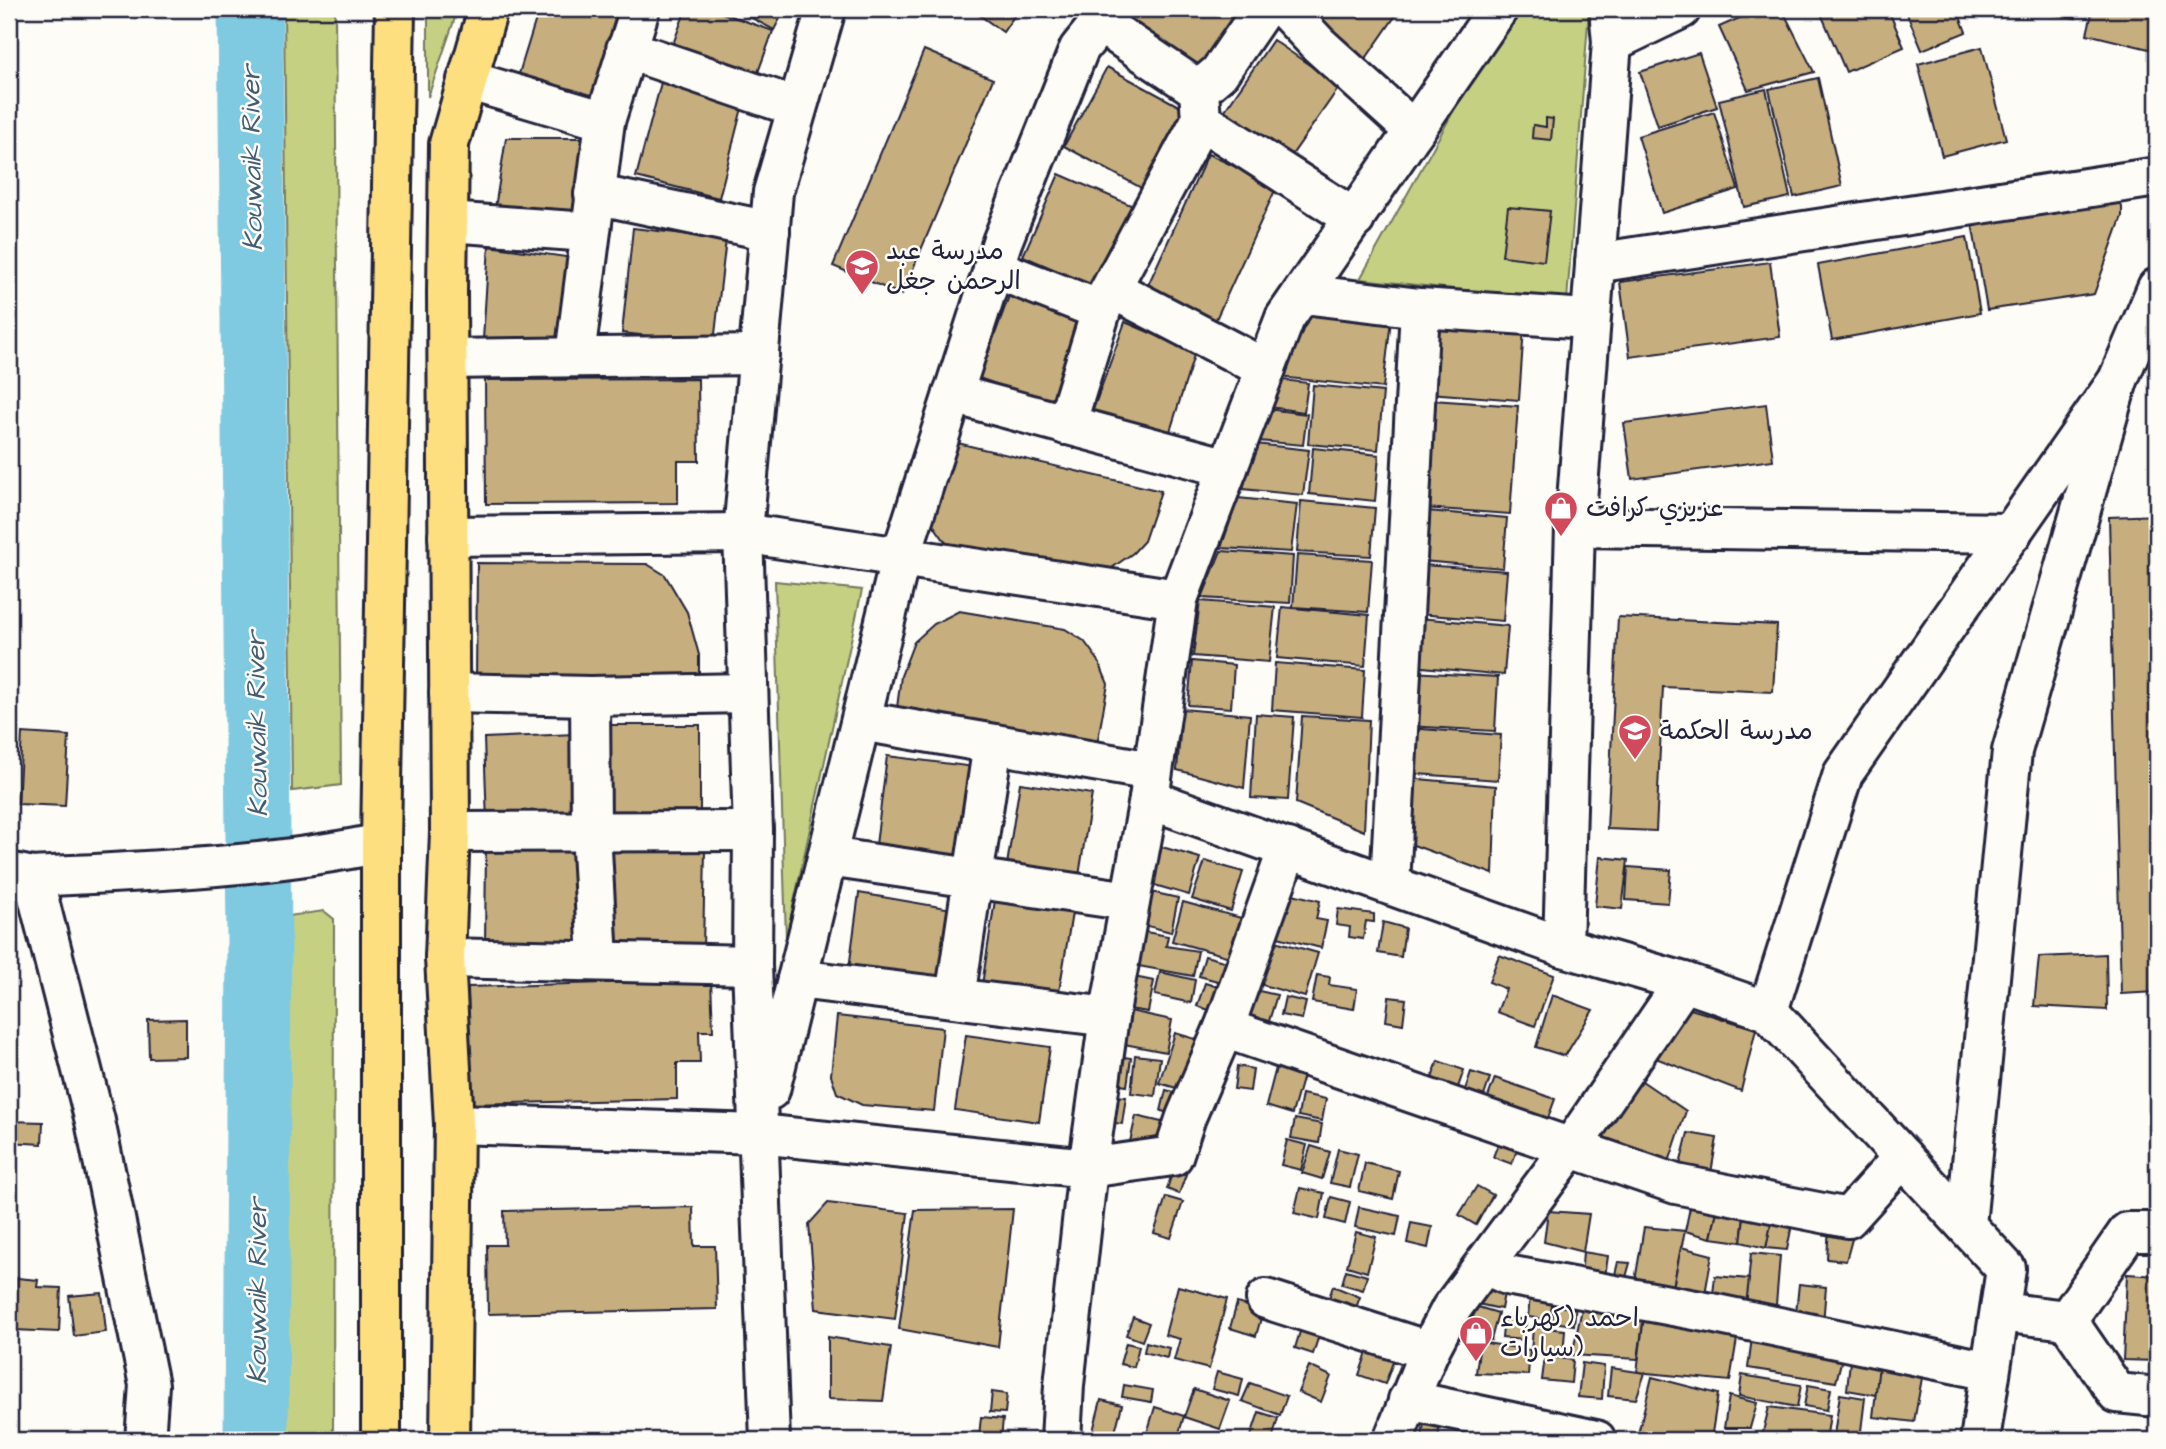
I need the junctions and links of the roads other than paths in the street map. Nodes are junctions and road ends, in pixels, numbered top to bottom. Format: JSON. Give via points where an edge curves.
{"nodes":[{"id":1,"x":395,"y":9,"type":"edge"},
{"id":2,"x":488,"y":9,"type":"edge"},
{"id":3,"x":640,"y":9,"type":"edge"},
{"id":4,"x":826,"y":9,"type":"edge"},
{"id":5,"x":1263,"y":9,"type":"edge"},
{"id":6,"x":1285,"y":9,"type":"edge"},
{"id":7,"x":1498,"y":9,"type":"edge"},
{"id":8,"x":1681,"y":9,"type":"edge"},
{"id":9,"x":1105,"y":16,"type":"edge"},
{"id":10,"x":1610,"y":25,"type":"edge"},
{"id":11,"x":626,"y":49,"type":"junction"},
{"id":12,"x":467,"y":80,"type":"junction"},
{"id":13,"x":1200,"y":105,"type":"junction"},
{"id":14,"x":796,"y":107,"type":"junction"},
{"id":15,"x":605,"y":121,"type":"junction"},
{"id":16,"x":1414,"y":131,"type":"junction"},
{"id":17,"x":2157,"y":177,"type":"edge"},
{"id":18,"x":594,"y":194,"type":"junction"},
{"id":19,"x":1355,"y":219,"type":"junction"},
{"id":20,"x":448,"y":222,"type":"junction"},
{"id":21,"x":770,"y":231,"type":"junction"},
{"id":22,"x":589,"y":232,"type":"junction"},
{"id":23,"x":1595,"y":263,"type":"junction"},
{"id":24,"x":993,"y":268,"type":"junction"},
{"id":25,"x":2157,"y":288,"type":"edge"},
{"id":26,"x":1303,"y":294,"type":"junction"},
{"id":27,"x":1104,"y":301,"type":"junction"},
{"id":28,"x":1420,"y":308,"type":"junction"},
{"id":29,"x":1588,"y":318,"type":"junction"},
{"id":30,"x":758,"y":355,"type":"junction"},
{"id":31,"x":575,"y":356,"type":"junction"},
{"id":32,"x":448,"y":359,"type":"junction"},
{"id":33,"x":1265,"y":369,"type":"junction"},
{"id":34,"x":2118,"y":380,"type":"junction"},
{"id":35,"x":953,"y":394,"type":"junction"},
{"id":36,"x":1066,"y":425,"type":"junction"},
{"id":37,"x":1228,"y":468,"type":"junction"},
{"id":38,"x":1575,"y":527,"type":"junction"},
{"id":39,"x":743,"y":533,"type":"junction"},
{"id":40,"x":2012,"y":533,"type":"junction"},
{"id":41,"x":448,"y":536,"type":"junction"},
{"id":42,"x":901,"y":556,"type":"junction"},
{"id":43,"x":1178,"y":600,"type":"junction"},
{"id":44,"x":449,"y":693,"type":"junction"},
{"id":45,"x":747,"y":693,"type":"junction"},
{"id":46,"x":590,"y":696,"type":"junction"},
{"id":47,"x":860,"y":721,"type":"junction"},
{"id":48,"x":993,"y":744,"type":"junction"},
{"id":49,"x":1150,"y":785,"type":"junction"},
{"id":50,"x":591,"y":831,"type":"junction"},
{"id":51,"x":753,"y":831,"type":"junction"},
{"id":52,"x":450,"y":832,"type":"junction"},
{"id":53,"x":381,"y":843,"type":"junction"},
{"id":54,"x":1288,"y":848,"type":"junction"},
{"id":55,"x":828,"y":856,"type":"junction"},
{"id":56,"x":21,"y":874,"type":"edge"},
{"id":57,"x":972,"y":878,"type":"junction"},
{"id":58,"x":1390,"y":885,"type":"junction"},
{"id":59,"x":1130,"y":901,"type":"junction"},
{"id":60,"x":1563,"y":947,"type":"junction"},
{"id":61,"x":445,"y":958,"type":"junction"},
{"id":62,"x":598,"y":960,"type":"junction"},
{"id":63,"x":752,"y":965,"type":"junction"},
{"id":64,"x":797,"y":979,"type":"junction"},
{"id":65,"x":1684,"y":982,"type":"junction"},
{"id":66,"x":955,"y":998,"type":"junction"},
{"id":67,"x":1768,"y":1011,"type":"junction"},
{"id":68,"x":1109,"y":1017,"type":"junction"},
{"id":69,"x":1224,"y":1028,"type":"junction"},
{"id":70,"x":454,"y":1124,"type":"junction"},
{"id":71,"x":760,"y":1134,"type":"junction"},
{"id":72,"x":1570,"y":1149,"type":"junction"},
{"id":73,"x":1903,"y":1157,"type":"junction"},
{"id":74,"x":1088,"y":1168,"type":"junction"},
{"id":75,"x":1966,"y":1225,"type":"junction"},
{"id":76,"x":2157,"y":1232,"type":"edge"},
{"id":77,"x":1485,"y":1265,"type":"junction"},
{"id":78,"x":1266,"y":1299,"type":"dead end"},
{"id":79,"x":2000,"y":1312,"type":"junction"},
{"id":80,"x":2067,"y":1320,"type":"junction"},
{"id":81,"x":1429,"y":1351,"type":"junction"},
{"id":82,"x":1990,"y":1371,"type":"junction"},
{"id":83,"x":2157,"y":1397,"type":"edge"},
{"id":84,"x":1408,"y":1400,"type":"junction"},
{"id":85,"x":145,"y":1440,"type":"edge"},
{"id":86,"x":381,"y":1440,"type":"edge"},
{"id":87,"x":450,"y":1440,"type":"edge"},
{"id":88,"x":770,"y":1440,"type":"edge"},
{"id":89,"x":1061,"y":1440,"type":"edge"},
{"id":90,"x":1393,"y":1440,"type":"edge"},
{"id":91,"x":1596,"y":1440,"type":"edge"},
{"id":92,"x":1980,"y":1440,"type":"edge"}],
"edges":[{"from":1,"to":53,"type":"main road"},
{"from":2,"to":12,"type":"main road"},
{"from":3,"to":11,"type":"street"},
{"from":4,"to":14,"type":"street"},
{"from":5,"to":13,"type":"street"},
{"from":6,"to":16,"type":"street"},
{"from":7,"to":16,"type":"street"},
{"from":8,"to":10,"type":"street"},
{"from":9,"to":13,"type":"street"},
{"from":9,"to":24,"type":"street","via":[[1079,49]]},
{"from":10,"to":23,"type":"street"},
{"from":11,"to":14,"type":"street"},
{"from":11,"to":15,"type":"street"},
{"from":12,"to":15,"type":"street"},
{"from":12,"to":20,"type":"main road","via":[[449,144]]},
{"from":13,"to":19,"type":"street"},
{"from":13,"to":27,"type":"street"},
{"from":14,"to":21,"type":"street","via":[[773,192]]},
{"from":15,"to":18,"type":"street"},
{"from":16,"to":19,"type":"street"},
{"from":17,"to":23,"type":"street"},
{"from":18,"to":21,"type":"street"},
{"from":18,"to":22,"type":"street"},
{"from":19,"to":26,"type":"street"},
{"from":20,"to":22,"type":"street"},
{"from":20,"to":32,"type":"main road"},
{"from":21,"to":30,"type":"street"},
{"from":22,"to":31,"type":"street"},
{"from":23,"to":29,"type":"street"},
{"from":24,"to":27,"type":"street","via":[[1096,308]]},
{"from":24,"to":35,"type":"street"},
{"from":25,"to":34,"type":"street"},
{"from":26,"to":28,"type":"street"},
{"from":26,"to":33,"type":"street","via":[[1285,318]]},
{"from":27,"to":33,"type":"street","via":[[1116,291]]},
{"from":27,"to":36,"type":"street"},
{"from":28,"to":29,"type":"street"},
{"from":28,"to":58,"type":"street"},
{"from":29,"to":38,"type":"street"},
{"from":30,"to":31,"type":"street"},
{"from":30,"to":39,"type":"street"},
{"from":31,"to":32,"type":"street"},
{"from":32,"to":41,"type":"main road"},
{"from":33,"to":37,"type":"street"},
{"from":34,"to":40,"type":"street"},
{"from":34,"to":75,"type":"street","via":[[2012,751]]},
{"from":35,"to":36,"type":"street"},
{"from":35,"to":42,"type":"street"},
{"from":36,"to":37,"type":"street"},
{"from":37,"to":43,"type":"street"},
{"from":38,"to":40,"type":"street"},
{"from":38,"to":60,"type":"street"},
{"from":39,"to":41,"type":"street"},
{"from":39,"to":42,"type":"street"},
{"from":39,"to":45,"type":"street"},
{"from":40,"to":67,"type":"street","via":[[1843,774]]},
{"from":41,"to":44,"type":"main road"},
{"from":42,"to":43,"type":"street"},
{"from":42,"to":47,"type":"street"},
{"from":43,"to":49,"type":"street"},
{"from":44,"to":46,"type":"street"},
{"from":44,"to":52,"type":"main road"},
{"from":45,"to":46,"type":"street"},
{"from":45,"to":51,"type":"street"},
{"from":46,"to":50,"type":"street"},
{"from":47,"to":48,"type":"street"},
{"from":47,"to":55,"type":"street"},
{"from":48,"to":49,"type":"street"},
{"from":48,"to":57,"type":"street"},
{"from":49,"to":54,"type":"street"},
{"from":49,"to":59,"type":"street"},
{"from":50,"to":51,"type":"street"},
{"from":50,"to":52,"type":"street"},
{"from":50,"to":62,"type":"street"},
{"from":51,"to":63,"type":"street"},
{"from":52,"to":61,"type":"main road"},
{"from":53,"to":56,"type":"street","via":[[188,869]]},
{"from":53,"to":86,"type":"main road"},
{"from":54,"to":58,"type":"street"},
{"from":54,"to":69,"type":"street"},
{"from":55,"to":57,"type":"street"},
{"from":55,"to":64,"type":"street"},
{"from":56,"to":85,"type":"street","via":[[95,1121],[149,1385]]},
{"from":57,"to":59,"type":"street"},
{"from":57,"to":66,"type":"street"},
{"from":58,"to":60,"type":"street"},
{"from":59,"to":68,"type":"street"},
{"from":60,"to":65,"type":"street"},
{"from":61,"to":62,"type":"street"},
{"from":61,"to":70,"type":"main road"},
{"from":62,"to":63,"type":"street"},
{"from":63,"to":71,"type":"street"},
{"from":64,"to":66,"type":"street"},
{"from":64,"to":71,"type":"street"},
{"from":65,"to":67,"type":"street"},
{"from":65,"to":72,"type":"street"},
{"from":66,"to":68,"type":"street"},
{"from":67,"to":73,"type":"street"},
{"from":68,"to":74,"type":"street"},
{"from":69,"to":72,"type":"street"},
{"from":69,"to":74,"type":"street","via":[[1173,1156]]},
{"from":70,"to":71,"type":"street"},
{"from":70,"to":87,"type":"main road"},
{"from":71,"to":74,"type":"street"},
{"from":71,"to":88,"type":"street"},
{"from":72,"to":73,"type":"street","via":[[1676,1184],[1848,1218]]},
{"from":72,"to":77,"type":"street"},
{"from":73,"to":75,"type":"street"},
{"from":74,"to":89,"type":"street"},
{"from":75,"to":79,"type":"street","via":[[2006,1269]]},
{"from":76,"to":80,"type":"street","via":[[2128,1231]]},
{"from":77,"to":81,"type":"street","via":[[1451,1309]]},
{"from":77,"to":82,"type":"street","via":[[1507,1275]]},
{"from":78,"to":81,"type":"street"},
{"from":79,"to":80,"type":"street"},
{"from":79,"to":82,"type":"street"},
{"from":80,"to":83,"type":"street","via":[[2117,1393]]},
{"from":81,"to":84,"type":"street"},
{"from":82,"to":92,"type":"street"},
{"from":84,"to":90,"type":"street"},
{"from":84,"to":91,"type":"street"}]}
